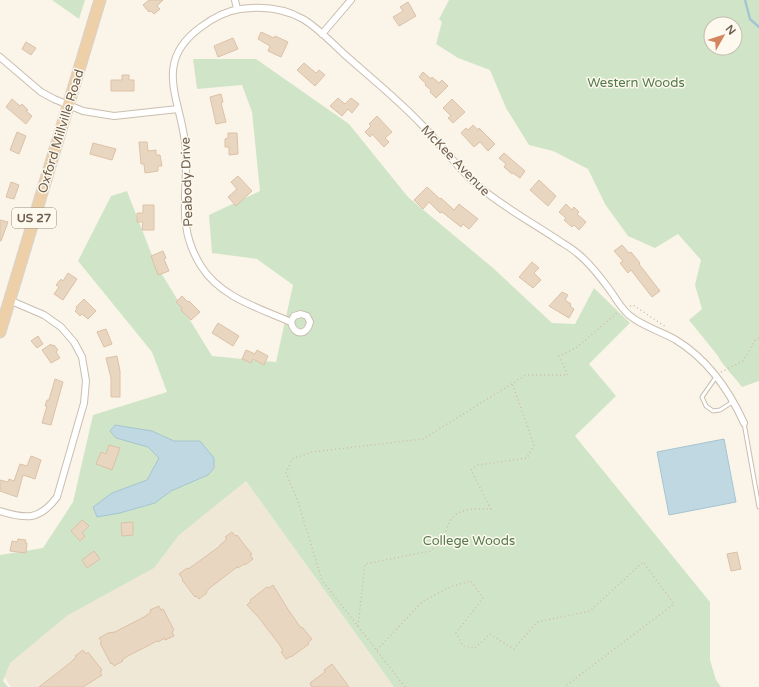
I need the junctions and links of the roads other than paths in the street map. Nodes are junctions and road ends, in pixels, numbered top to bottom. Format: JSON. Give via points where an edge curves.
{"nodes":[{"id":1,"x":100,"y":0,"type":"edge"},
{"id":2,"x":235,"y":0,"type":"edge"},
{"id":3,"x":350,"y":0,"type":"edge"},
{"id":4,"x":237,"y":9,"type":"junction"},
{"id":5,"x":322,"y":34,"type":"junction"},
{"id":6,"x":0,"y":57,"type":"edge"},
{"id":7,"x":67,"y":105,"type":"junction"},
{"id":8,"x":178,"y":109,"type":"junction"},
{"id":9,"x":9,"y":300,"type":"junction"},
{"id":10,"x":291,"y":322,"type":"dead end"},
{"id":11,"x":0,"y":332,"type":"edge"},
{"id":12,"x":716,"y":377,"type":"junction"},
{"id":13,"x":734,"y":401,"type":"junction"},
{"id":14,"x":744,"y":422,"type":"joint"},
{"id":15,"x":759,"y":507,"type":"edge"},
{"id":16,"x":0,"y":511,"type":"edge"}],
"edges":[{"from":1,"to":7,"type":"highway","name":"Oxford Millville Road","number":"US 27"},
{"from":2,"to":4,"type":"street"},
{"from":3,"to":5,"type":"street"},
{"from":4,"to":5,"type":"street","name":"McKee Avenue","via":[[264,7],[286,11]]},
{"from":4,"to":8,"type":"street","name":"McKee Avenue","via":[[214,18],[194,32],[179,50],[172,71],[173,91]]},
{"from":5,"to":12,"type":"street","name":"McKee Avenue","via":[[401,103],[474,182],[492,197],[577,253],[593,268],[629,315],[675,339],[694,353]]},
{"from":6,"to":7,"type":"street","via":[[42,92]]},
{"from":7,"to":8,"type":"street","via":[[83,111],[114,116]]},
{"from":7,"to":9,"type":"highway","name":"Oxford Millville Road","number":"US 27"},
{"from":8,"to":10,"type":"street","name":"Peabody Drive","via":[[186,154],[185,227],[201,265],[211,280],[237,298]]},
{"from":9,"to":11,"type":"highway","name":"Oxford Millville Road","number":"US 27"},
{"from":9,"to":16,"type":"street","via":[[44,315],[61,327],[74,342],[82,357],[86,381],[84,403],[57,497],[48,508],[28,517]]},
{"from":12,"to":13,"type":"street","name":"McKee Avenue"},
{"from":12,"to":13,"type":"lane","via":[[702,397],[706,406],[713,412]]},
{"from":13,"to":14,"type":"street","name":"McKee Avenue"},
{"from":14,"to":15,"type":"lane","name":"McKee Avenue"}]}
